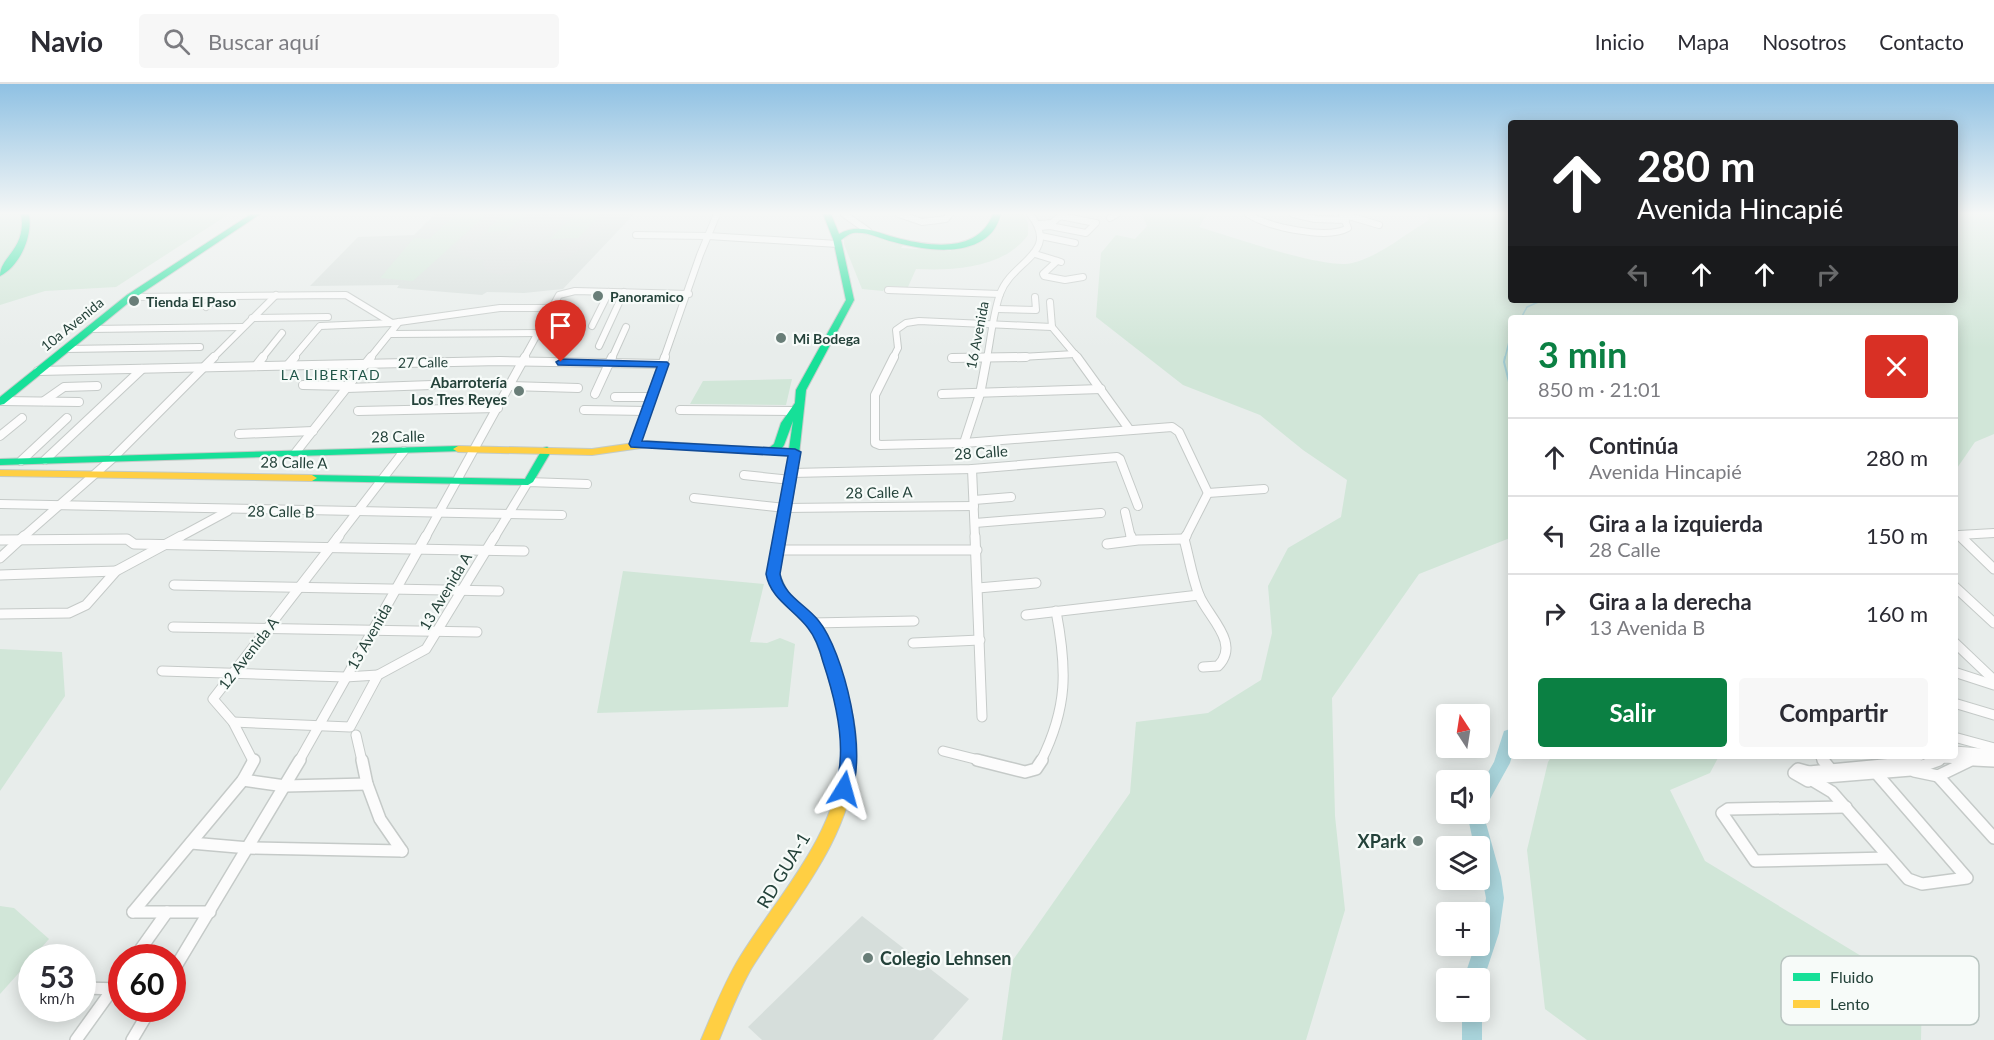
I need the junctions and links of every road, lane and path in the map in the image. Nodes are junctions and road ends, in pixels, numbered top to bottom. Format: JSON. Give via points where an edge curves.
{"nodes":[{"id":1,"x":188,"y":259,"type":"edge"},
{"id":2,"x":701,"y":259,"type":"edge"},
{"id":3,"x":841,"y":259,"type":"edge"},
{"id":4,"x":1030,"y":259,"type":"edge"},
{"id":5,"x":1049,"y":259,"type":"edge"},
{"id":6,"x":6,"y":263,"type":"edge"},
{"id":7,"x":0,"y":274,"type":"edge"},
{"id":8,"x":1083,"y":277,"type":"dead end"},
{"id":9,"x":888,"y":290,"type":"dead end"},
{"id":10,"x":609,"y":292,"type":"junction"},
{"id":11,"x":624,"y":292,"type":"junction"},
{"id":12,"x":689,"y":294,"type":"junction"},
{"id":13,"x":1000,"y":294,"type":"junction"},
{"id":14,"x":276,"y":295,"type":"junction"},
{"id":15,"x":219,"y":296,"type":"junction"},
{"id":16,"x":130,"y":297,"type":"junction"},
{"id":17,"x":1035,"y":297,"type":"dead end"},
{"id":18,"x":1050,"y":302,"type":"dead end"},
{"id":19,"x":206,"y":308,"type":"dead end"},
{"id":20,"x":552,"y":308,"type":"junction"},
{"id":21,"x":997,"y":309,"type":"junction"},
{"id":22,"x":328,"y":316,"type":"dead end"},
{"id":23,"x":252,"y":318,"type":"junction"},
{"id":24,"x":396,"y":323,"type":"junction"},
{"id":25,"x":994,"y":325,"type":"junction"},
{"id":26,"x":592,"y":326,"type":"dead end"},
{"id":27,"x":243,"y":327,"type":"junction"},
{"id":28,"x":626,"y":327,"type":"dead end"},
{"id":29,"x":1052,"y":327,"type":"junction"},
{"id":30,"x":90,"y":329,"type":"junction"},
{"id":31,"x":282,"y":333,"type":"dead end"},
{"id":32,"x":539,"y":333,"type":"junction"},
{"id":33,"x":391,"y":334,"type":"junction"},
{"id":34,"x":599,"y":346,"type":"dead end"},
{"id":35,"x":200,"y":347,"type":"dead end"},
{"id":36,"x":66,"y":349,"type":"junction"},
{"id":37,"x":1075,"y":354,"type":"junction"},
{"id":38,"x":952,"y":358,"type":"dead end"},
{"id":39,"x":988,"y":359,"type":"junction"},
{"id":40,"x":524,"y":361,"type":"junction"},
{"id":41,"x":366,"y":363,"type":"junction"},
{"id":42,"x":609,"y":363,"type":"junction"},
{"id":43,"x":664,"y":364,"type":"junction"},
{"id":44,"x":256,"y":366,"type":"junction"},
{"id":45,"x":288,"y":366,"type":"junction"},
{"id":46,"x":205,"y":367,"type":"junction"},
{"id":47,"x":142,"y":369,"type":"junction"},
{"id":48,"x":85,"y":370,"type":"junction"},
{"id":49,"x":38,"y":371,"type":"junction"},
{"id":50,"x":303,"y":385,"type":"dead end"},
{"id":51,"x":432,"y":385,"type":"dead end"},
{"id":52,"x":97,"y":386,"type":"dead end"},
{"id":53,"x":510,"y":386,"type":"junction"},
{"id":54,"x":64,"y":387,"type":"junction"},
{"id":55,"x":348,"y":387,"type":"junction"},
{"id":56,"x":578,"y":388,"type":"dead end"},
{"id":57,"x":1101,"y":388,"type":"junction"},
{"id":58,"x":595,"y":394,"type":"dead end"},
{"id":59,"x":942,"y":394,"type":"dead end"},
{"id":60,"x":980,"y":394,"type":"junction"},
{"id":61,"x":615,"y":397,"type":"dead end"},
{"id":62,"x":652,"y":397,"type":"junction"},
{"id":63,"x":1,"y":401,"type":"edge"},
{"id":64,"x":43,"y":401,"type":"junction"},
{"id":65,"x":79,"y":402,"type":"dead end"},
{"id":66,"x":498,"y":408,"type":"junction"},
{"id":67,"x":797,"y":408,"type":"junction"},
{"id":68,"x":584,"y":410,"type":"dead end"},
{"id":69,"x":680,"y":410,"type":"dead end"},
{"id":70,"x":358,"y":411,"type":"dead end"},
{"id":71,"x":647,"y":411,"type":"junction"},
{"id":72,"x":22,"y":418,"type":"dead end"},
{"id":73,"x":68,"y":418,"type":"dead end"},
{"id":74,"x":1129,"y":429,"type":"junction"},
{"id":75,"x":313,"y":431,"type":"junction"},
{"id":76,"x":239,"y":434,"type":"dead end"},
{"id":77,"x":0,"y":436,"type":"edge"},
{"id":78,"x":964,"y":443,"type":"junction"},
{"id":79,"x":635,"y":444,"type":"junction"},
{"id":80,"x":475,"y":449,"type":"junction"},
{"id":81,"x":547,"y":450,"type":"junction"},
{"id":82,"x":404,"y":451,"type":"junction"},
{"id":83,"x":296,"y":452,"type":"junction"},
{"id":84,"x":770,"y":452,"type":"junction"},
{"id":85,"x":795,"y":452,"type":"junction"},
{"id":86,"x":112,"y":459,"type":"junction"},
{"id":87,"x":45,"y":460,"type":"junction"},
{"id":88,"x":21,"y":461,"type":"junction"},
{"id":89,"x":0,"y":462,"type":"edge"},
{"id":90,"x":972,"y":469,"type":"junction"},
{"id":91,"x":0,"y":473,"type":"edge"},
{"id":92,"x":95,"y":473,"type":"junction"},
{"id":93,"x":744,"y":475,"type":"dead end"},
{"id":94,"x":792,"y":476,"type":"junction"},
{"id":95,"x":383,"y":479,"type":"junction"},
{"id":96,"x":457,"y":480,"type":"junction"},
{"id":97,"x":528,"y":482,"type":"junction"},
{"id":98,"x":587,"y":484,"type":"dead end"},
{"id":99,"x":1264,"y":489,"type":"dead end"},
{"id":100,"x":1208,"y":493,"type":"junction"},
{"id":101,"x":1011,"y":497,"type":"dead end"},
{"id":102,"x":694,"y":498,"type":"dead end"},
{"id":103,"x":974,"y":503,"type":"junction"},
{"id":104,"x":0,"y":504,"type":"edge"},
{"id":105,"x":56,"y":506,"type":"junction"},
{"id":106,"x":1138,"y":506,"type":"dead end"},
{"id":107,"x":785,"y":508,"type":"junction"},
{"id":108,"x":231,"y":510,"type":"junction"},
{"id":109,"x":357,"y":512,"type":"junction"},
{"id":110,"x":1125,"y":512,"type":"dead end"},
{"id":111,"x":439,"y":513,"type":"junction"},
{"id":112,"x":1101,"y":513,"type":"dead end"},
{"id":113,"x":509,"y":514,"type":"junction"},
{"id":114,"x":561,"y":514,"type":"dead end"},
{"id":115,"x":975,"y":523,"type":"junction"},
{"id":116,"x":1994,"y":533,"type":"edge"},
{"id":117,"x":1184,"y":539,"type":"junction"},
{"id":118,"x":0,"y":540,"type":"edge"},
{"id":119,"x":1132,"y":540,"type":"junction"},
{"id":120,"x":20,"y":541,"type":"junction"},
{"id":121,"x":1107,"y":544,"type":"dead end"},
{"id":122,"x":168,"y":545,"type":"junction"},
{"id":123,"x":330,"y":547,"type":"junction"},
{"id":124,"x":418,"y":549,"type":"junction"},
{"id":125,"x":776,"y":550,"type":"junction"},
{"id":126,"x":977,"y":550,"type":"junction"},
{"id":127,"x":486,"y":551,"type":"junction"},
{"id":128,"x":524,"y":551,"type":"dead end"},
{"id":129,"x":0,"y":558,"type":"edge"},
{"id":130,"x":1994,"y":569,"type":"edge"},
{"id":131,"x":116,"y":571,"type":"junction"},
{"id":132,"x":0,"y":574,"type":"edge"},
{"id":133,"x":1036,"y":583,"type":"dead end"},
{"id":134,"x":174,"y":585,"type":"dead end"},
{"id":135,"x":299,"y":587,"type":"junction"},
{"id":136,"x":978,"y":588,"type":"junction"},
{"id":137,"x":396,"y":589,"type":"junction"},
{"id":138,"x":463,"y":590,"type":"junction"},
{"id":139,"x":1958,"y":590,"type":"edge"},
{"id":140,"x":499,"y":591,"type":"dead end"},
{"id":141,"x":1199,"y":595,"type":"junction"},
{"id":142,"x":1056,"y":611,"type":"junction"},
{"id":143,"x":0,"y":614,"type":"edge"},
{"id":144,"x":1026,"y":615,"type":"dead end"},
{"id":145,"x":914,"y":621,"type":"dead end"},
{"id":146,"x":812,"y":622,"type":"junction"},
{"id":147,"x":1994,"y":623,"type":"edge"},
{"id":148,"x":173,"y":627,"type":"dead end"},
{"id":149,"x":266,"y":629,"type":"junction"},
{"id":150,"x":373,"y":630,"type":"junction"},
{"id":151,"x":438,"y":631,"type":"junction"},
{"id":152,"x":477,"y":632,"type":"dead end"},
{"id":153,"x":980,"y":640,"type":"junction"},
{"id":154,"x":913,"y":643,"type":"dead end"},
{"id":155,"x":1958,"y":645,"type":"edge"},
{"id":156,"x":1203,"y":667,"type":"dead end"},
{"id":157,"x":162,"y":671,"type":"dead end"},
{"id":158,"x":1958,"y":673,"type":"edge"},
{"id":159,"x":232,"y":674,"type":"junction"},
{"id":160,"x":378,"y":675,"type":"junction"},
{"id":161,"x":345,"y":677,"type":"junction"},
{"id":162,"x":1994,"y":683,"type":"edge"},
{"id":163,"x":1958,"y":704,"type":"edge"},
{"id":164,"x":1994,"y":715,"type":"edge"},
{"id":165,"x":982,"y":717,"type":"dead end"},
{"id":166,"x":233,"y":722,"type":"junction"},
{"id":167,"x":317,"y":727,"type":"junction"},
{"id":168,"x":353,"y":731,"type":"junction"},
{"id":169,"x":1958,"y":738,"type":"edge"},
{"id":170,"x":1994,"y":748,"type":"edge"},
{"id":171,"x":943,"y":751,"type":"dead end"},
{"id":172,"x":1958,"y":751,"type":"edge"},
{"id":173,"x":1994,"y":754,"type":"edge"},
{"id":174,"x":1958,"y":758,"type":"edge"},
{"id":175,"x":1822,"y":759,"type":"edge"},
{"id":176,"x":1876,"y":759,"type":"edge"},
{"id":177,"x":1915,"y":759,"type":"edge"},
{"id":178,"x":1938,"y":759,"type":"edge"},
{"id":179,"x":1971,"y":760,"type":"junction"},
{"id":180,"x":1994,"y":761,"type":"edge"},
{"id":181,"x":1831,"y":770,"type":"junction"},
{"id":182,"x":1880,"y":770,"type":"junction"},
{"id":183,"x":1911,"y":770,"type":"junction"},
{"id":184,"x":1938,"y":776,"type":"junction"},
{"id":185,"x":1811,"y":777,"type":"junction"},
{"id":186,"x":243,"y":780,"type":"junction"},
{"id":187,"x":367,"y":784,"type":"junction"},
{"id":188,"x":285,"y":786,"type":"junction"},
{"id":189,"x":1846,"y":807,"type":"junction"},
{"id":190,"x":1994,"y":838,"type":"edge"},
{"id":191,"x":191,"y":843,"type":"junction"},
{"id":192,"x":249,"y":848,"type":"junction"},
{"id":193,"x":1889,"y":858,"type":"junction"},
{"id":194,"x":167,"y":912,"type":"junction"},
{"id":195,"x":210,"y":912,"type":"junction"},
{"id":196,"x":144,"y":944,"type":"edge"},
{"id":197,"x":186,"y":951,"type":"edge"},
{"id":198,"x":108,"y":1000,"type":"edge"},
{"id":199,"x":143,"y":1022,"type":"edge"},
{"id":200,"x":76,"y":1040,"type":"edge"},
{"id":201,"x":132,"y":1040,"type":"edge"},
{"id":202,"x":710,"y":1040,"type":"edge"}],
"edges":[{"from":1,"to":16,"type":"main road","name":"10a Avenida"},
{"from":2,"to":12,"type":"street"},
{"from":3,"to":67,"type":"main road","via":[[850,300],[804,384]]},
{"from":4,"to":13,"type":"street","name":"16 Avenida","via":[[1009,276]]},
{"from":5,"to":8,"type":"street","via":[[1060,262],[1044,276],[1065,280]]},
{"from":6,"to":7,"type":"main road"},
{"from":9,"to":13,"type":"street"},
{"from":10,"to":11,"type":"street"},
{"from":10,"to":20,"type":"street","name":"13 Avenida","via":[[571,291],[559,296]]},
{"from":10,"to":26,"type":"street"},
{"from":11,"to":12,"type":"street"},
{"from":11,"to":34,"type":"street"},
{"from":12,"to":43,"type":"street"},
{"from":13,"to":21,"type":"street","name":"16 Avenida"},
{"from":14,"to":15,"type":"street"},
{"from":14,"to":23,"type":"street"},
{"from":14,"to":24,"type":"street","via":[[346,295]]},
{"from":15,"to":16,"type":"street"},
{"from":15,"to":19,"type":"street"},
{"from":16,"to":30,"type":"main road","name":"10a Avenida"},
{"from":17,"to":21,"type":"street","via":[[1036,310]]},
{"from":18,"to":29,"type":"street"},
{"from":20,"to":24,"type":"street","via":[[500,308]]},
{"from":20,"to":32,"type":"street","name":"13 Avenida"},
{"from":21,"to":25,"type":"street","name":"16 Avenida"},
{"from":22,"to":23,"type":"street"},
{"from":23,"to":27,"type":"street"},
{"from":24,"to":33,"type":"street"},
{"from":24,"to":45,"type":"street","via":[[320,326]]},
{"from":25,"to":29,"type":"street"},
{"from":25,"to":39,"type":"street","name":"16 Avenida"},
{"from":25,"to":78,"type":"street","via":[[906,323],[896,330],[898,348],[875,395],[874,443]]},
{"from":27,"to":30,"type":"street"},
{"from":27,"to":46,"type":"street"},
{"from":28,"to":42,"type":"street"},
{"from":29,"to":37,"type":"street"},
{"from":30,"to":36,"type":"main road","name":"10a Avenida"},
{"from":31,"to":44,"type":"street"},
{"from":32,"to":33,"type":"street"},
{"from":32,"to":40,"type":"street","name":"13 Avenida"},
{"from":33,"to":41,"type":"street"},
{"from":35,"to":36,"type":"street"},
{"from":36,"to":49,"type":"main road","name":"10a Avenida"},
{"from":37,"to":39,"type":"street"},
{"from":37,"to":57,"type":"street"},
{"from":38,"to":39,"type":"street"},
{"from":39,"to":60,"type":"street","name":"16 Avenida"},
{"from":40,"to":41,"type":"street","name":"27 Calle"},
{"from":40,"to":42,"type":"street","name":"27 Calle"},
{"from":40,"to":53,"type":"street","name":"13 Avenida"},
{"from":41,"to":45,"type":"street","name":"27 Calle"},
{"from":41,"to":55,"type":"street"},
{"from":42,"to":43,"type":"street","name":"27 Calle"},
{"from":42,"to":58,"type":"street"},
{"from":43,"to":62,"type":"street"},
{"from":44,"to":45,"type":"street","name":"27 Calle"},
{"from":44,"to":46,"type":"street","name":"27 Calle"},
{"from":46,"to":47,"type":"street","name":"27 Calle"},
{"from":46,"to":86,"type":"street"},
{"from":47,"to":48,"type":"street","name":"27 Calle"},
{"from":47,"to":87,"type":"street"},
{"from":48,"to":49,"type":"street","name":"27 Calle"},
{"from":48,"to":54,"type":"street"},
{"from":49,"to":63,"type":"main road","name":"10a Avenida"},
{"from":50,"to":55,"type":"street"},
{"from":51,"to":55,"type":"street"},
{"from":52,"to":54,"type":"street"},
{"from":53,"to":56,"type":"street"},
{"from":53,"to":66,"type":"street","name":"13 Avenida"},
{"from":54,"to":64,"type":"street"},
{"from":55,"to":75,"type":"street"},
{"from":57,"to":60,"type":"street"},
{"from":57,"to":74,"type":"street"},
{"from":59,"to":60,"type":"street"},
{"from":60,"to":78,"type":"street","name":"16 Avenida"},
{"from":61,"to":62,"type":"street"},
{"from":62,"to":71,"type":"street"},
{"from":63,"to":64,"type":"street"},
{"from":64,"to":65,"type":"street"},
{"from":66,"to":70,"type":"street"},
{"from":66,"to":80,"type":"street","name":"13 Avenida"},
{"from":67,"to":69,"type":"street"},
{"from":67,"to":84,"type":"main road","via":[[786,423],[779,446]]},
{"from":67,"to":85,"type":"main road","name":"RD GUA-1"},
{"from":68,"to":71,"type":"street"},
{"from":71,"to":79,"type":"street"},
{"from":72,"to":77,"type":"street"},
{"from":73,"to":88,"type":"street"},
{"from":74,"to":78,"type":"street"},
{"from":74,"to":100,"type":"street","via":[[1175,428]]},
{"from":75,"to":76,"type":"street"},
{"from":75,"to":83,"type":"street"},
{"from":79,"to":81,"type":"main road","name":"28 Calle","via":[[600,452]]},
{"from":79,"to":84,"type":"main road","name":"28 Calle"},
{"from":80,"to":81,"type":"main road","name":"28 Calle"},
{"from":80,"to":82,"type":"main road","name":"28 Calle"},
{"from":80,"to":96,"type":"street","name":"13 Avenida"},
{"from":81,"to":97,"type":"main road","name":"13 Avenida A"},
{"from":82,"to":83,"type":"main road","name":"28 Calle"},
{"from":82,"to":95,"type":"street","name":"12 Avenida A"},
{"from":83,"to":86,"type":"main road","name":"28 Calle"},
{"from":84,"to":85,"type":"main road","name":"28 Calle"},
{"from":85,"to":94,"type":"main road","name":"RD GUA-1"},
{"from":86,"to":87,"type":"main road","name":"28 Calle"},
{"from":86,"to":92,"type":"street"},
{"from":87,"to":88,"type":"main road","name":"28 Calle"},
{"from":88,"to":89,"type":"main road","name":"28 Calle"},
{"from":90,"to":94,"type":"street","name":"28 Calle"},
{"from":90,"to":103,"type":"street"},
{"from":90,"to":106,"type":"street","name":"28 Calle","via":[[1117,457]]},
{"from":91,"to":92,"type":"main road","name":"28 Calle A"},
{"from":92,"to":95,"type":"main road","name":"28 Calle A"},
{"from":92,"to":105,"type":"street"},
{"from":93,"to":94,"type":"street","name":"28 Calle"},
{"from":94,"to":107,"type":"main road","name":"RD GUA-1"},
{"from":95,"to":96,"type":"main road","name":"28 Calle A"},
{"from":95,"to":109,"type":"street","name":"12 Avenida A"},
{"from":96,"to":97,"type":"main road","name":"28 Calle A"},
{"from":96,"to":111,"type":"street","name":"13 Avenida"},
{"from":97,"to":98,"type":"street","name":"28 Calle A"},
{"from":97,"to":113,"type":"street","name":"13 Avenida A"},
{"from":99,"to":100,"type":"street"},
{"from":100,"to":117,"type":"street"},
{"from":101,"to":103,"type":"street","name":"28 Calle A"},
{"from":102,"to":107,"type":"street","name":"28 Calle A"},
{"from":103,"to":107,"type":"street","name":"28 Calle A"},
{"from":103,"to":115,"type":"street"},
{"from":104,"to":105,"type":"street","name":"28 Calle B"},
{"from":105,"to":108,"type":"street","name":"28 Calle B"},
{"from":105,"to":120,"type":"street"},
{"from":107,"to":125,"type":"main road","name":"RD GUA-1"},
{"from":108,"to":109,"type":"street","name":"28 Calle B"},
{"from":108,"to":122,"type":"street"},
{"from":109,"to":111,"type":"street","name":"28 Calle B"},
{"from":109,"to":123,"type":"street","name":"12 Avenida A"},
{"from":110,"to":119,"type":"street"},
{"from":111,"to":113,"type":"street","name":"28 Calle B"},
{"from":111,"to":124,"type":"street","name":"13 Avenida"},
{"from":112,"to":115,"type":"street"},
{"from":113,"to":114,"type":"street","name":"28 Calle B"},
{"from":113,"to":127,"type":"street","name":"13 Avenida A"},
{"from":115,"to":126,"type":"street"},
{"from":116,"to":130,"type":"street","via":[[1959,535]]},
{"from":117,"to":119,"type":"street"},
{"from":117,"to":141,"type":"street"},
{"from":118,"to":120,"type":"street"},
{"from":119,"to":121,"type":"street"},
{"from":120,"to":122,"type":"street","via":[[127,539],[134,544]]},
{"from":120,"to":129,"type":"street"},
{"from":122,"to":123,"type":"street"},
{"from":122,"to":131,"type":"street"},
{"from":123,"to":124,"type":"street"},
{"from":123,"to":135,"type":"street","name":"12 Avenida A"},
{"from":124,"to":127,"type":"street"},
{"from":124,"to":137,"type":"street","name":"13 Avenida"},
{"from":125,"to":126,"type":"street"},
{"from":125,"to":146,"type":"main road","name":"RD GUA-1","via":[[775,585]]},
{"from":126,"to":136,"type":"street"},
{"from":127,"to":128,"type":"street"},
{"from":127,"to":138,"type":"street","name":"13 Avenida A"},
{"from":131,"to":132,"type":"street"},
{"from":131,"to":143,"type":"street","via":[[86,605],[69,613]]},
{"from":133,"to":136,"type":"street"},
{"from":134,"to":135,"type":"street"},
{"from":135,"to":137,"type":"street"},
{"from":135,"to":149,"type":"street","name":"12 Avenida A"},
{"from":136,"to":153,"type":"street"},
{"from":137,"to":138,"type":"street"},
{"from":137,"to":150,"type":"street","name":"13 Avenida"},
{"from":138,"to":140,"type":"street"},
{"from":138,"to":151,"type":"street","name":"13 Avenida A"},
{"from":139,"to":147,"type":"street"},
{"from":141,"to":142,"type":"street"},
{"from":141,"to":156,"type":"street","via":[[1227,647],[1218,666]]},
{"from":142,"to":144,"type":"street"},
{"from":142,"to":171,"type":"street","via":[[1064,651],[1065,702],[1038,768],[1024,772]]},
{"from":145,"to":146,"type":"street"},
{"from":146,"to":202,"type":"main road","name":"RD GUA-1","via":[[821,636],[840,695],[849,762],[844,789],[837,813],[809,866],[745,964]]},
{"from":148,"to":149,"type":"street"},
{"from":149,"to":150,"type":"street"},
{"from":149,"to":159,"type":"street","name":"12 Avenida A"},
{"from":150,"to":151,"type":"street"},
{"from":150,"to":161,"type":"street","name":"13 Avenida"},
{"from":151,"to":152,"type":"street"},
{"from":151,"to":160,"type":"street","name":"13 Avenida A","via":[[426,649]]},
{"from":153,"to":154,"type":"street"},
{"from":153,"to":165,"type":"street"},
{"from":155,"to":162,"type":"street"},
{"from":157,"to":159,"type":"street"},
{"from":158,"to":162,"type":"street"},
{"from":159,"to":161,"type":"street"},
{"from":159,"to":166,"type":"street","name":"12 Avenida A","via":[[213,699]]},
{"from":160,"to":161,"type":"street"},
{"from":160,"to":168,"type":"street"},
{"from":161,"to":167,"type":"street","name":"13 Avenida"},
{"from":163,"to":164,"type":"street"},
{"from":166,"to":167,"type":"street"},
{"from":166,"to":186,"type":"street","name":"12 Avenida A","via":[[254,760]]},
{"from":167,"to":168,"type":"street"},
{"from":167,"to":188,"type":"street","name":"13 Avenida"},
{"from":168,"to":187,"type":"street"},
{"from":169,"to":170,"type":"street"},
{"from":172,"to":173,"type":"street"},
{"from":174,"to":179,"type":"street"},
{"from":175,"to":181,"type":"street"},
{"from":176,"to":182,"type":"street"},
{"from":177,"to":182,"type":"street"},
{"from":178,"to":183,"type":"street"},
{"from":179,"to":180,"type":"street"},
{"from":179,"to":184,"type":"street"},
{"from":181,"to":182,"type":"street"},
{"from":181,"to":185,"type":"street"},
{"from":182,"to":183,"type":"street"},
{"from":182,"to":185,"type":"street"},
{"from":182,"to":193,"type":"street","via":[[1967,878],[1919,884],[1908,879]]},
{"from":183,"to":184,"type":"street"},
{"from":184,"to":190,"type":"street"},
{"from":185,"to":189,"type":"street"},
{"from":186,"to":188,"type":"street"},
{"from":186,"to":191,"type":"street","name":"12 Avenida A"},
{"from":187,"to":188,"type":"street"},
{"from":187,"to":192,"type":"street","via":[[380,819],[402,851]]},
{"from":188,"to":192,"type":"street","name":"13 Avenida"},
{"from":189,"to":193,"type":"street"},
{"from":189,"to":193,"type":"street","via":[[1728,809],[1722,813],[1755,861]]},
{"from":191,"to":192,"type":"street"},
{"from":191,"to":194,"type":"street","name":"12 Avenida A","via":[[133,912]]},
{"from":192,"to":195,"type":"street","name":"13 Avenida"},
{"from":194,"to":195,"type":"street"},
{"from":194,"to":196,"type":"street"},
{"from":195,"to":197,"type":"street","name":"13 Avenida"},
{"from":198,"to":200,"type":"street"},
{"from":199,"to":201,"type":"street"}]}
